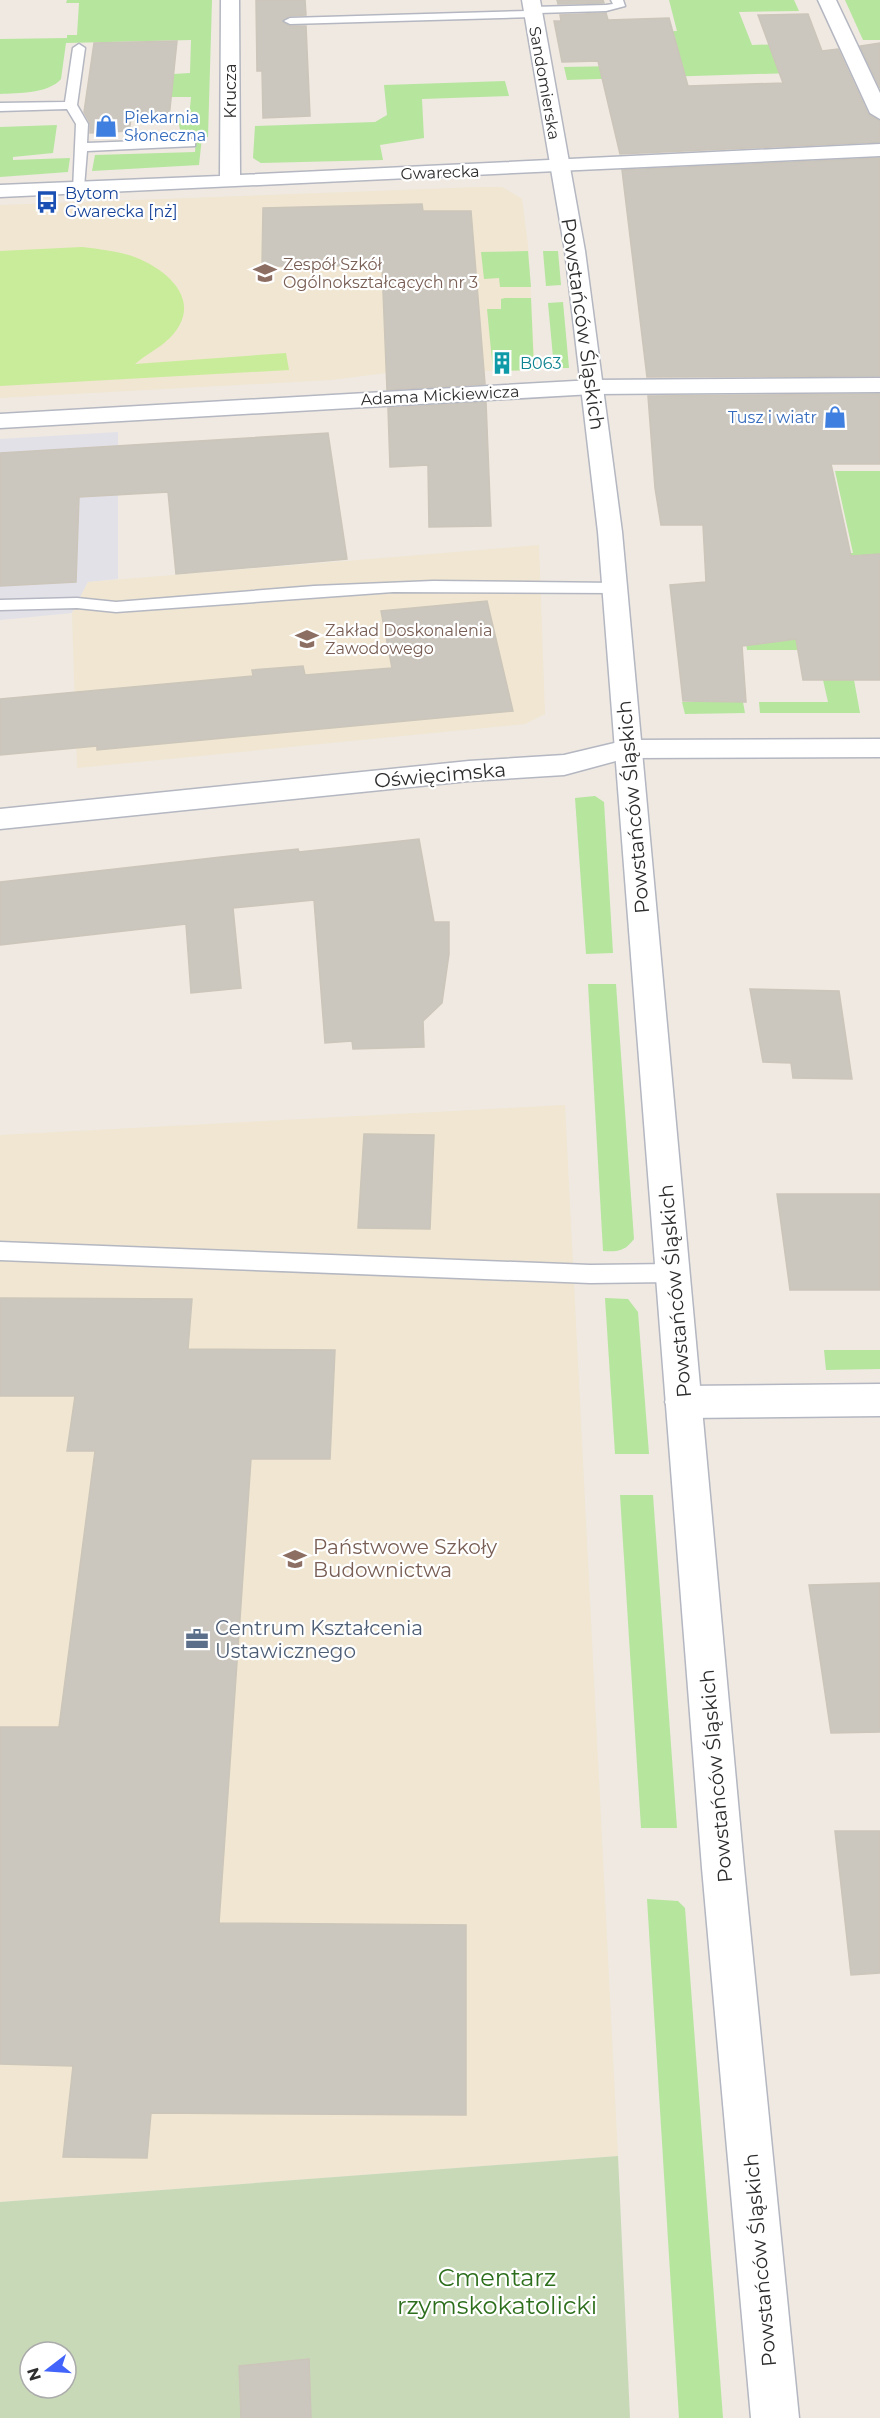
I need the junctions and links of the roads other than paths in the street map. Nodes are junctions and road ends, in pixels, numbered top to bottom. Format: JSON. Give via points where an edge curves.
{"nodes":[{"id":1,"x":230,"y":0,"type":"edge"},
{"id":2,"x":617,"y":0,"type":"edge"},
{"id":3,"x":827,"y":0,"type":"edge"},
{"id":4,"x":532,"y":8,"type":"edge"},
{"id":5,"x":290,"y":21,"type":"dead end"},
{"id":6,"x":79,"y":48,"type":"dead end"},
{"id":7,"x":71,"y":105,"type":"junction"},
{"id":8,"x":0,"y":107,"type":"edge"},
{"id":9,"x":880,"y":113,"type":"edge"},
{"id":10,"x":190,"y":143,"type":"dead end"},
{"id":11,"x":80,"y":147,"type":"junction"},
{"id":12,"x":880,"y":150,"type":"edge"},
{"id":13,"x":560,"y":167,"type":"junction"},
{"id":14,"x":230,"y":181,"type":"junction"},
{"id":15,"x":78,"y":187,"type":"junction"},
{"id":16,"x":0,"y":190,"type":"edge"},
{"id":17,"x":880,"y":385,"type":"edge"},
{"id":18,"x":593,"y":387,"type":"junction"},
{"id":19,"x":0,"y":421,"type":"edge"},
{"id":20,"x":615,"y":588,"type":"junction"},
{"id":21,"x":0,"y":605,"type":"edge"},
{"id":22,"x":880,"y":748,"type":"edge"},
{"id":23,"x":627,"y":749,"type":"junction"},
{"id":24,"x":0,"y":819,"type":"edge"},
{"id":25,"x":0,"y":1251,"type":"edge"},
{"id":26,"x":673,"y":1273,"type":"junction"},
{"id":27,"x":880,"y":1400,"type":"edge"},
{"id":28,"x":683,"y":1402,"type":"junction"},
{"id":29,"x":775,"y":2418,"type":"edge"}],
"edges":[{"from":1,"to":14,"type":"street","name":"Krucza"},
{"from":2,"to":4,"type":"lane","via":[[618,6],[606,8]]},
{"from":3,"to":9,"type":"street"},
{"from":4,"to":5,"type":"lane"},
{"from":4,"to":13,"type":"street","name":"Sandomierska"},
{"from":6,"to":7,"type":"lane"},
{"from":7,"to":8,"type":"lane"},
{"from":7,"to":11,"type":"lane","via":[[82,124]]},
{"from":10,"to":11,"type":"lane"},
{"from":11,"to":15,"type":"lane"},
{"from":12,"to":13,"type":"street","name":"Gwarecka"},
{"from":13,"to":14,"type":"street","name":"Gwarecka"},
{"from":13,"to":18,"type":"street","name":"Powstańców Śląskich"},
{"from":14,"to":15,"type":"street","name":"Gwarecka"},
{"from":15,"to":16,"type":"street","name":"Gwarecka"},
{"from":17,"to":18,"type":"street","name":"Adama Mickiewicza"},
{"from":18,"to":19,"type":"street","name":"Adama Mickiewicza"},
{"from":18,"to":20,"type":"street","name":"Powstańców Śląskich"},
{"from":20,"to":21,"type":"lane","via":[[552,590],[437,585],[116,607],[77,603]]},
{"from":20,"to":23,"type":"street","name":"Powstańców Śląskich"},
{"from":22,"to":23,"type":"street","name":"Oświęcimska"},
{"from":23,"to":24,"type":"street","name":"Oświęcimska","via":[[564,765],[469,771]]},
{"from":23,"to":26,"type":"street","name":"Powstańców Śląskich"},
{"from":25,"to":26,"type":"lane","via":[[590,1274]]},
{"from":26,"to":28,"type":"street","name":"Powstańców Śląskich"},
{"from":27,"to":28,"type":"street"},
{"from":28,"to":29,"type":"street","name":"Powstańców Śląskich"}]}
